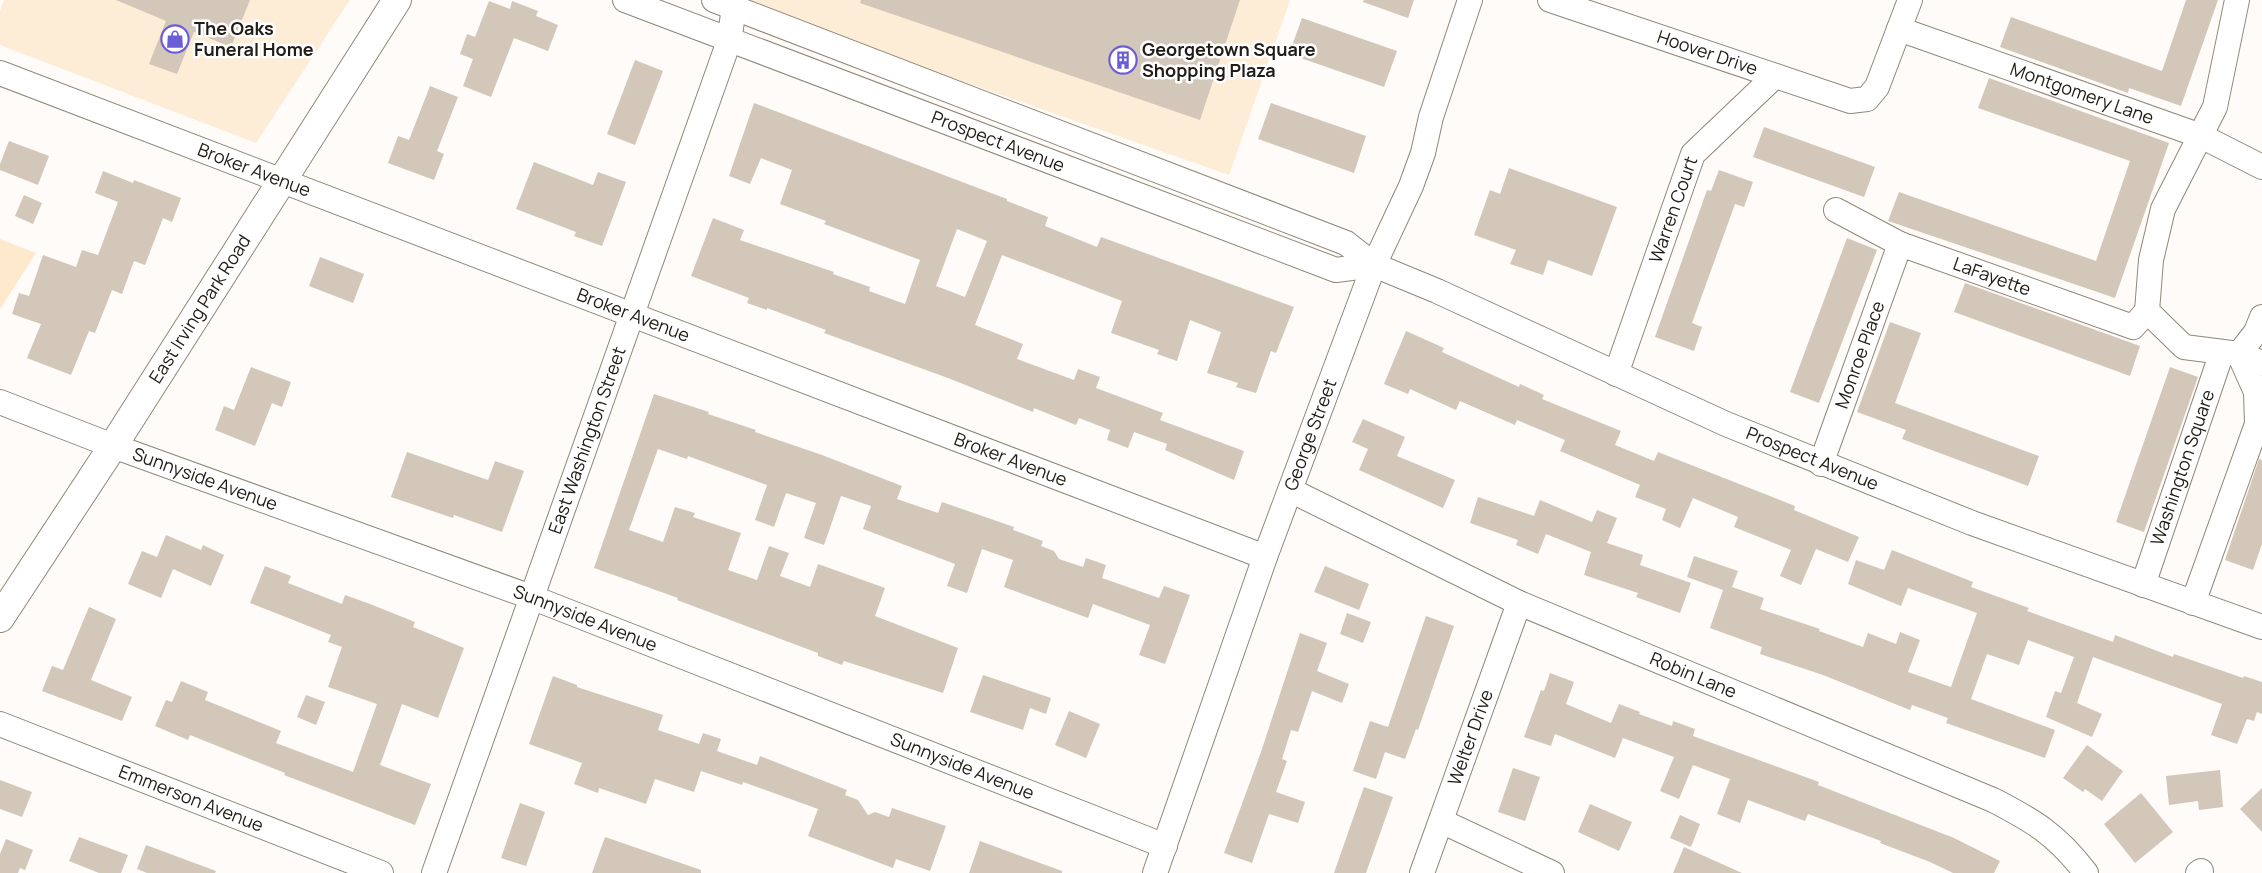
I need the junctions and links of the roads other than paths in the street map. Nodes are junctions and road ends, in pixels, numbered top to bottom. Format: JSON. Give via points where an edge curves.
{"nodes":[{"id":1,"x":397,"y":0,"type":"edge"},
{"id":2,"x":625,"y":0,"type":"edge"},
{"id":3,"x":1470,"y":0,"type":"edge"},
{"id":4,"x":1550,"y":0,"type":"edge"},
{"id":5,"x":1910,"y":0,"type":"edge"},
{"id":6,"x":2237,"y":0,"type":"edge"},
{"id":7,"x":724,"y":4,"type":"edge"},
{"id":8,"x":1899,"y":29,"type":"junction"},
{"id":9,"x":729,"y":40,"type":"junction"},
{"id":10,"x":0,"y":73,"type":"edge"},
{"id":11,"x":1775,"y":76,"type":"junction"},
{"id":12,"x":2201,"y":136,"type":"junction"},
{"id":13,"x":2261,"y":167,"type":"edge"},
{"id":14,"x":282,"y":180,"type":"junction"},
{"id":15,"x":1836,"y":210,"type":"dead end"},
{"id":16,"x":1900,"y":244,"type":"junction"},
{"id":17,"x":1374,"y":265,"type":"junction"},
{"id":18,"x":2146,"y":311,"type":"junction"},
{"id":19,"x":633,"y":315,"type":"junction"},
{"id":20,"x":2262,"y":317,"type":"edge"},
{"id":21,"x":2230,"y":353,"type":"junction"},
{"id":22,"x":2262,"y":363,"type":"edge"},
{"id":23,"x":1616,"y":374,"type":"junction"},
{"id":24,"x":0,"y":402,"type":"edge"},
{"id":25,"x":113,"y":446,"type":"junction"},
{"id":26,"x":1821,"y":464,"type":"junction"},
{"id":27,"x":1290,"y":490,"type":"junction"},
{"id":28,"x":1265,"y":557,"type":"junction"},
{"id":29,"x":2143,"y":584,"type":"junction"},
{"id":30,"x":532,"y":597,"type":"junction"},
{"id":31,"x":2194,"y":603,"type":"junction"},
{"id":32,"x":1518,"y":604,"type":"junction"},
{"id":33,"x":0,"y":618,"type":"edge"},
{"id":34,"x":2262,"y":627,"type":"edge"},
{"id":35,"x":0,"y":724,"type":"edge"},
{"id":36,"x":1441,"y":821,"type":"junction"},
{"id":37,"x":1165,"y":846,"type":"junction"},
{"id":38,"x":381,"y":873,"type":"edge"},
{"id":39,"x":434,"y":873,"type":"edge"},
{"id":40,"x":1155,"y":873,"type":"edge"},
{"id":41,"x":1422,"y":873,"type":"edge"},
{"id":42,"x":1552,"y":873,"type":"edge"},
{"id":43,"x":2086,"y":873,"type":"edge"}],
"edges":[{"from":1,"to":14,"type":"main road","name":"East Irving Park Road"},
{"from":2,"to":9,"type":"street","name":"Prospect Avenue"},
{"from":3,"to":17,"type":"street","name":"George Street","via":[[1431,117],[1423,153]]},
{"from":4,"to":11,"type":"street","name":"Hoover Drive"},
{"from":5,"to":8,"type":"street"},
{"from":6,"to":12,"type":"street","via":[[2215,107]]},
{"from":7,"to":9,"type":"street","name":"East Washington Street"},
{"from":7,"to":17,"type":"street","name":"Prospect Avenue","via":[[1346,243]]},
{"from":8,"to":11,"type":"street","name":"Hoover Drive","via":[[1878,87],[1866,100],[1850,101]]},
{"from":8,"to":12,"type":"street","name":"Montgomery Lane"},
{"from":9,"to":17,"type":"street","name":"Prospect Avenue","via":[[1336,270]]},
{"from":9,"to":19,"type":"street","name":"East Washington Street"},
{"from":10,"to":14,"type":"street","name":"Broker Avenue"},
{"from":11,"to":23,"type":"street","name":"Warren Court","via":[[1693,154]]},
{"from":12,"to":13,"type":"street","name":"Montgomery Lane"},
{"from":12,"to":18,"type":"street","via":[[2163,209],[2151,260]]},
{"from":14,"to":19,"type":"street","name":"Broker Avenue"},
{"from":14,"to":25,"type":"main road","name":"East Irving Park Road"},
{"from":15,"to":16,"type":"street","name":"LaFayette"},
{"from":16,"to":18,"type":"street","name":"LaFayette","via":[[2134,327]]},
{"from":16,"to":26,"type":"street","name":"Monroe Place"},
{"from":17,"to":23,"type":"street","name":"Prospect Avenue"},
{"from":17,"to":27,"type":"street","name":"George Street"},
{"from":18,"to":21,"type":"street","via":[[2184,348]]},
{"from":19,"to":28,"type":"street","name":"Broker Avenue"},
{"from":19,"to":30,"type":"street","name":"East Washington Street"},
{"from":20,"to":21,"type":"street","name":"Washington Square","via":[[2256,332]]},
{"from":21,"to":22,"type":"street"},
{"from":21,"to":29,"type":"street","name":"Washington Square"},
{"from":21,"to":31,"type":"street","via":[[2256,392],[2257,424]]},
{"from":23,"to":26,"type":"street","name":"Prospect Avenue"},
{"from":24,"to":25,"type":"street","name":"Sunnyside Avenue"},
{"from":25,"to":30,"type":"street","name":"Sunnyside Avenue"},
{"from":25,"to":33,"type":"main road","name":"East Irving Park Road"},
{"from":26,"to":29,"type":"street","name":"Prospect Avenue","via":[[1972,523]]},
{"from":27,"to":28,"type":"street","name":"George Street"},
{"from":27,"to":32,"type":"street","name":"Robin Lane"},
{"from":28,"to":37,"type":"street","name":"George Street"},
{"from":29,"to":31,"type":"street","name":"Prospect Avenue"},
{"from":30,"to":37,"type":"street","name":"Sunnyside Avenue"},
{"from":30,"to":39,"type":"street","name":"East Washington Street"},
{"from":31,"to":34,"type":"street","name":"Prospect Avenue"},
{"from":32,"to":36,"type":"street","name":"Welter Drive"},
{"from":32,"to":43,"type":"street","name":"Robin Lane","via":[[1993,800],[2036,822],[2068,849]]},
{"from":35,"to":38,"type":"street","name":"Emmerson Avenue"},
{"from":36,"to":41,"type":"street","name":"Welter Drive"},
{"from":36,"to":42,"type":"street"},
{"from":37,"to":40,"type":"street","name":"George Street"}]}
